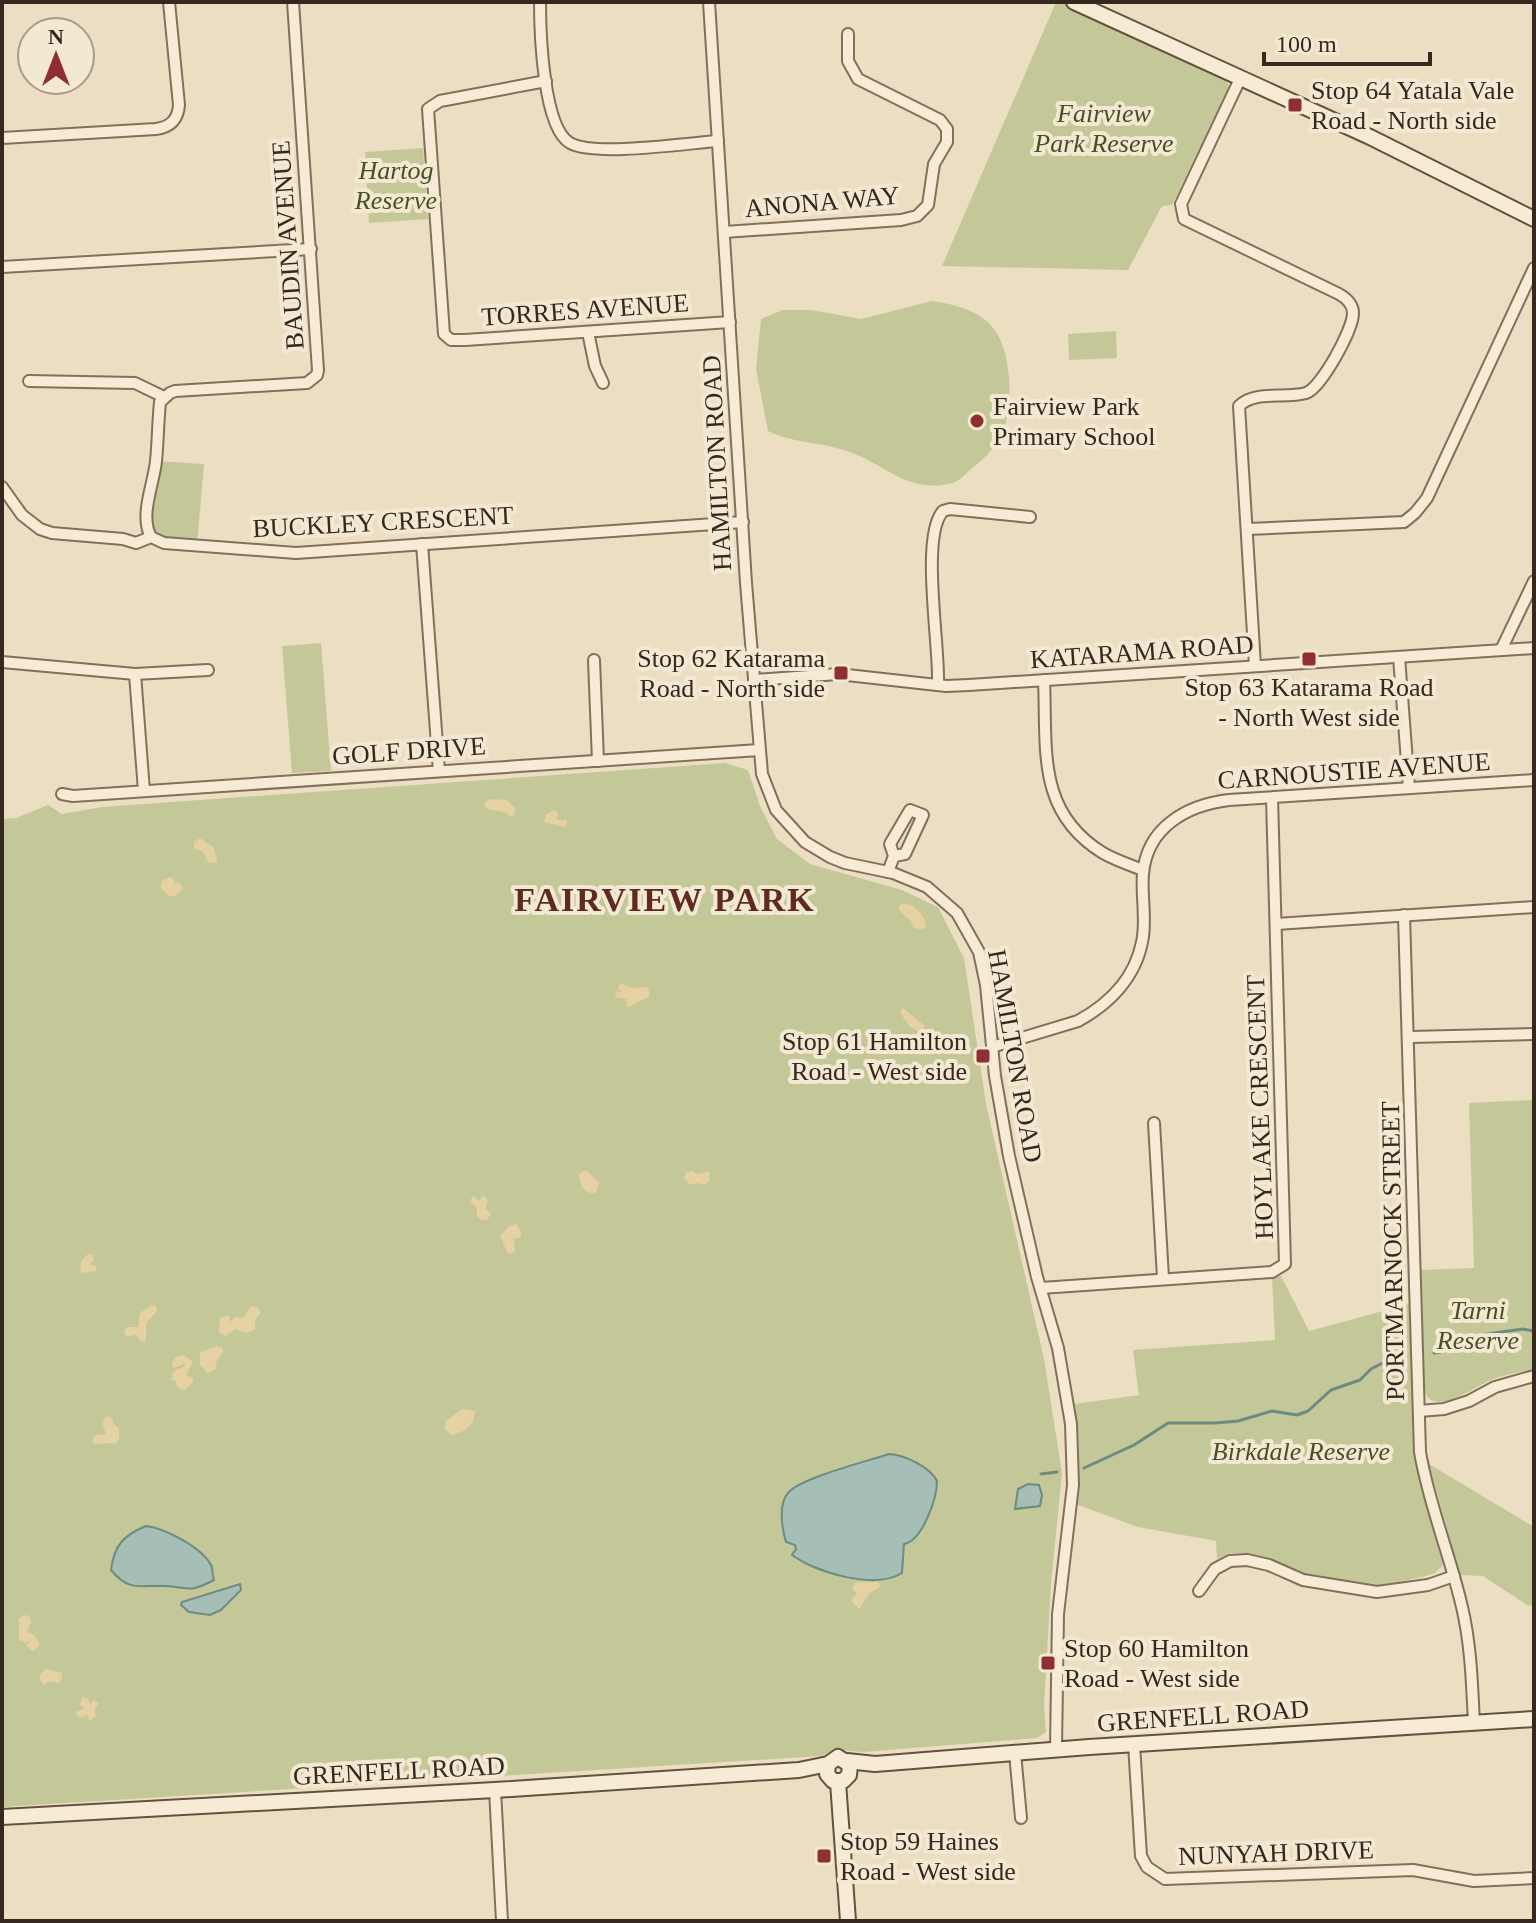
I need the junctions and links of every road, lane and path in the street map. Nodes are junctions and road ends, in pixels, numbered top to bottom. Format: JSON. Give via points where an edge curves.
{"nodes":[{"id":1,"x":169,"y":2,"type":"edge"},
{"id":2,"x":293,"y":2,"type":"edge"},
{"id":3,"x":540,"y":2,"type":"edge"},
{"id":4,"x":709,"y":2,"type":"edge"},
{"id":5,"x":1074,"y":2,"type":"edge"},
{"id":6,"x":848,"y":34,"type":"dead end"},
{"id":7,"x":1240,"y":79,"type":"junction"},
{"id":8,"x":546,"y":81,"type":"junction"},
{"id":9,"x":2,"y":138,"type":"edge"},
{"id":10,"x":718,"y":141,"type":"junction"},
{"id":11,"x":1534,"y":219,"type":"edge"},
{"id":12,"x":724,"y":232,"type":"junction"},
{"id":13,"x":311,"y":249,"type":"junction"},
{"id":14,"x":2,"y":267,"type":"edge"},
{"id":15,"x":1534,"y":268,"type":"edge"},
{"id":16,"x":730,"y":322,"type":"junction"},
{"id":17,"x":588,"y":332,"type":"junction"},
{"id":18,"x":29,"y":381,"type":"dead end"},
{"id":19,"x":603,"y":383,"type":"dead end"},
{"id":20,"x":164,"y":397,"type":"junction"},
{"id":21,"x":2,"y":487,"type":"edge"},
{"id":22,"x":1030,"y":517,"type":"dead end"},
{"id":23,"x":743,"y":522,"type":"junction"},
{"id":24,"x":1247,"y":529,"type":"junction"},
{"id":25,"x":151,"y":537,"type":"junction"},
{"id":26,"x":422,"y":544,"type":"junction"},
{"id":27,"x":1534,"y":581,"type":"edge"},
{"id":28,"x":1534,"y":648,"type":"edge"},
{"id":29,"x":1501,"y":650,"type":"junction"},
{"id":30,"x":1399,"y":657,"type":"junction"},
{"id":31,"x":594,"y":660,"type":"dead end"},
{"id":32,"x":2,"y":662,"type":"edge"},
{"id":33,"x":1255,"y":666,"type":"junction"},
{"id":34,"x":208,"y":670,"type":"dead end"},
{"id":35,"x":135,"y":674,"type":"junction"},
{"id":36,"x":754,"y":680,"type":"junction"},
{"id":37,"x":1044,"y":680,"type":"junction"},
{"id":38,"x":938,"y":685,"type":"junction"},
{"id":39,"x":759,"y":750,"type":"junction"},
{"id":40,"x":598,"y":761,"type":"junction"},
{"id":41,"x":439,"y":771,"type":"junction"},
{"id":42,"x":1534,"y":780,"type":"edge"},
{"id":43,"x":1409,"y":788,"type":"junction"},
{"id":44,"x":144,"y":791,"type":"junction"},
{"id":45,"x":62,"y":794,"type":"dead end"},
{"id":46,"x":1272,"y":798,"type":"junction"},
{"id":47,"x":894,"y":856,"type":"dead end"},
{"id":48,"x":1143,"y":870,"type":"junction"},
{"id":49,"x":888,"y":872,"type":"junction"},
{"id":50,"x":1534,"y":907,"type":"edge"},
{"id":51,"x":1404,"y":915,"type":"junction"},
{"id":52,"x":1276,"y":924,"type":"junction"},
{"id":53,"x":1534,"y":1034,"type":"edge"},
{"id":54,"x":1410,"y":1037,"type":"junction"},
{"id":55,"x":992,"y":1047,"type":"junction"},
{"id":56,"x":1154,"y":1123,"type":"dead end"},
{"id":57,"x":1163,"y":1278,"type":"junction"},
{"id":58,"x":1041,"y":1288,"type":"junction"},
{"id":59,"x":1534,"y":1376,"type":"edge"},
{"id":60,"x":1419,"y":1411,"type":"junction"},
{"id":61,"x":1454,"y":1576,"type":"junction"},
{"id":62,"x":1199,"y":1591,"type":"dead end"},
{"id":63,"x":1534,"y":1719,"type":"edge"},
{"id":64,"x":1474,"y":1723,"type":"junction"},
{"id":65,"x":1134,"y":1744,"type":"junction"},
{"id":66,"x":1056,"y":1749,"type":"junction"},
{"id":67,"x":1015,"y":1753,"type":"junction"},
{"id":68,"x":838,"y":1771,"type":"junction"},
{"id":69,"x":495,"y":1790,"type":"junction"},
{"id":70,"x":2,"y":1817,"type":"edge"},
{"id":71,"x":1021,"y":1818,"type":"dead end"},
{"id":72,"x":1534,"y":1878,"type":"edge"},
{"id":73,"x":502,"y":1921,"type":"edge"},
{"id":74,"x":848,"y":1921,"type":"edge"}],
"edges":[{"from":1,"to":9,"type":"street","via":[[179,105],[169,126]]},
{"from":2,"to":13,"type":"street","name":"BAUDIN AVENUE"},
{"from":3,"to":8,"type":"street"},
{"from":4,"to":10,"type":"street","name":"HAMILTON ROAD"},
{"from":5,"to":7,"type":"street"},
{"from":6,"to":12,"type":"street","name":"ANONA WAY","via":[[848,61],[858,79],[940,120],[947,129],[924,212],[901,220]]},
{"from":7,"to":11,"type":"street"},
{"from":7,"to":24,"type":"street","via":[[1181,204],[1184,219],[1339,294],[1353,311],[1317,387],[1307,393],[1252,398],[1239,406]]},
{"from":8,"to":10,"type":"street","via":[[559,132],[571,144],[620,148]]},
{"from":8,"to":17,"type":"street","name":"TORRES AVENUE","via":[[440,101],[428,109],[444,334],[465,340]]},
{"from":10,"to":12,"type":"street","name":"HAMILTON ROAD"},
{"from":12,"to":16,"type":"street","name":"HAMILTON ROAD"},
{"from":13,"to":14,"type":"street"},
{"from":13,"to":20,"type":"street","name":"BAUDIN AVENUE","via":[[319,359],[313,380],[175,391]]},
{"from":15,"to":24,"type":"street","via":[[1427,498],[1415,513],[1404,522],[1375,525]]},
{"from":16,"to":17,"type":"street","name":"TORRES AVENUE"},
{"from":16,"to":23,"type":"street","name":"HAMILTON ROAD"},
{"from":17,"to":19,"type":"street"},
{"from":18,"to":20,"type":"street","via":[[135,383]]},
{"from":20,"to":25,"type":"street","via":[[148,509]]},
{"from":21,"to":25,"type":"street","name":"BUCKLEY CRESCENT","via":[[40,529],[136,543]]},
{"from":22,"to":38,"type":"street","via":[[950,509],[936,519],[931,549]]},
{"from":23,"to":26,"type":"street","name":"BUCKLEY CRESCENT"},
{"from":23,"to":36,"type":"street","name":"HAMILTON ROAD"},
{"from":24,"to":33,"type":"street"},
{"from":25,"to":26,"type":"street","name":"BUCKLEY CRESCENT","via":[[164,543],[296,553]]},
{"from":26,"to":41,"type":"street"},
{"from":27,"to":29,"type":"street"},
{"from":28,"to":29,"type":"street","name":"KATARAMA ROAD"},
{"from":29,"to":30,"type":"street","name":"KATARAMA ROAD"},
{"from":30,"to":33,"type":"street","name":"KATARAMA ROAD"},
{"from":30,"to":43,"type":"street"},
{"from":31,"to":40,"type":"street"},
{"from":32,"to":35,"type":"street"},
{"from":33,"to":37,"type":"street","name":"KATARAMA ROAD"},
{"from":34,"to":35,"type":"street"},
{"from":35,"to":44,"type":"street"},
{"from":36,"to":38,"type":"street","name":"KATARAMA ROAD","via":[[838,674]]},
{"from":36,"to":39,"type":"street","name":"HAMILTON ROAD"},
{"from":37,"to":38,"type":"street","name":"KATARAMA ROAD"},
{"from":37,"to":48,"type":"street","via":[[1055,801],[1090,844]]},
{"from":39,"to":40,"type":"street","name":"GOLF DRIVE"},
{"from":39,"to":49,"type":"street","name":"HAMILTON ROAD","via":[[770,799],[795,833],[830,857]]},
{"from":40,"to":41,"type":"street","name":"GOLF DRIVE"},
{"from":41,"to":44,"type":"street","name":"GOLF DRIVE"},
{"from":42,"to":43,"type":"street","name":"CARNOUSTIE AVENUE"},
{"from":43,"to":46,"type":"street","name":"CARNOUSTIE AVENUE"},
{"from":44,"to":45,"type":"street","name":"GOLF DRIVE"},
{"from":46,"to":48,"type":"street","name":"CARNOUSTIE AVENUE","via":[[1191,808],[1162,830]]},
{"from":46,"to":52,"type":"street","name":"HOYLAKE CRESCENT"},
{"from":47,"to":49,"type":"street"},
{"from":48,"to":55,"type":"street","name":"CARNOUSTIE AVENUE","via":[[1143,940],[1124,984],[1078,1021]]},
{"from":49,"to":55,"type":"street","name":"HAMILTON ROAD","via":[[927,887],[965,925],[982,964]]},
{"from":50,"to":51,"type":"street"},
{"from":51,"to":52,"type":"street"},
{"from":51,"to":54,"type":"street","name":"PORTMARNOCK STREET"},
{"from":52,"to":57,"type":"street","name":"HOYLAKE CRESCENT","via":[[1285,1264],[1272,1272]]},
{"from":53,"to":54,"type":"street"},
{"from":54,"to":60,"type":"street","name":"PORTMARNOCK STREET"},
{"from":55,"to":58,"type":"street","name":"HAMILTON ROAD","via":[[1009,1156]]},
{"from":56,"to":57,"type":"street"},
{"from":57,"to":58,"type":"street","name":"HOYLAKE CRESCENT"},
{"from":58,"to":66,"type":"street","name":"HAMILTON ROAD","via":[[1065,1384],[1073,1455],[1058,1614]]},
{"from":59,"to":60,"type":"street","via":[[1456,1405]]},
{"from":60,"to":61,"type":"street","name":"PORTMARNOCK STREET","via":[[1425,1477]]},
{"from":61,"to":62,"type":"street","via":[[1377,1592],[1303,1580],[1247,1560],[1230,1561],[1215,1569]]},
{"from":61,"to":64,"type":"street","name":"PORTMARNOCK STREET","via":[[1467,1630]]},
{"from":63,"to":64,"type":"street","name":"GRENFELL ROAD"},
{"from":64,"to":65,"type":"street","name":"GRENFELL ROAD"},
{"from":65,"to":66,"type":"street","name":"GRENFELL ROAD"},
{"from":65,"to":72,"type":"street","name":"NUNYAH DRIVE","via":[[1141,1856],[1165,1879],[1413,1870],[1474,1881]]},
{"from":66,"to":67,"type":"street","name":"GRENFELL ROAD"},
{"from":67,"to":68,"type":"street","name":"GRENFELL ROAD"},
{"from":67,"to":71,"type":"street"},
{"from":68,"to":69,"type":"street","name":"GRENFELL ROAD"},
{"from":68,"to":74,"type":"street"},
{"from":69,"to":70,"type":"street","name":"GRENFELL ROAD"},
{"from":69,"to":73,"type":"street"}]}
